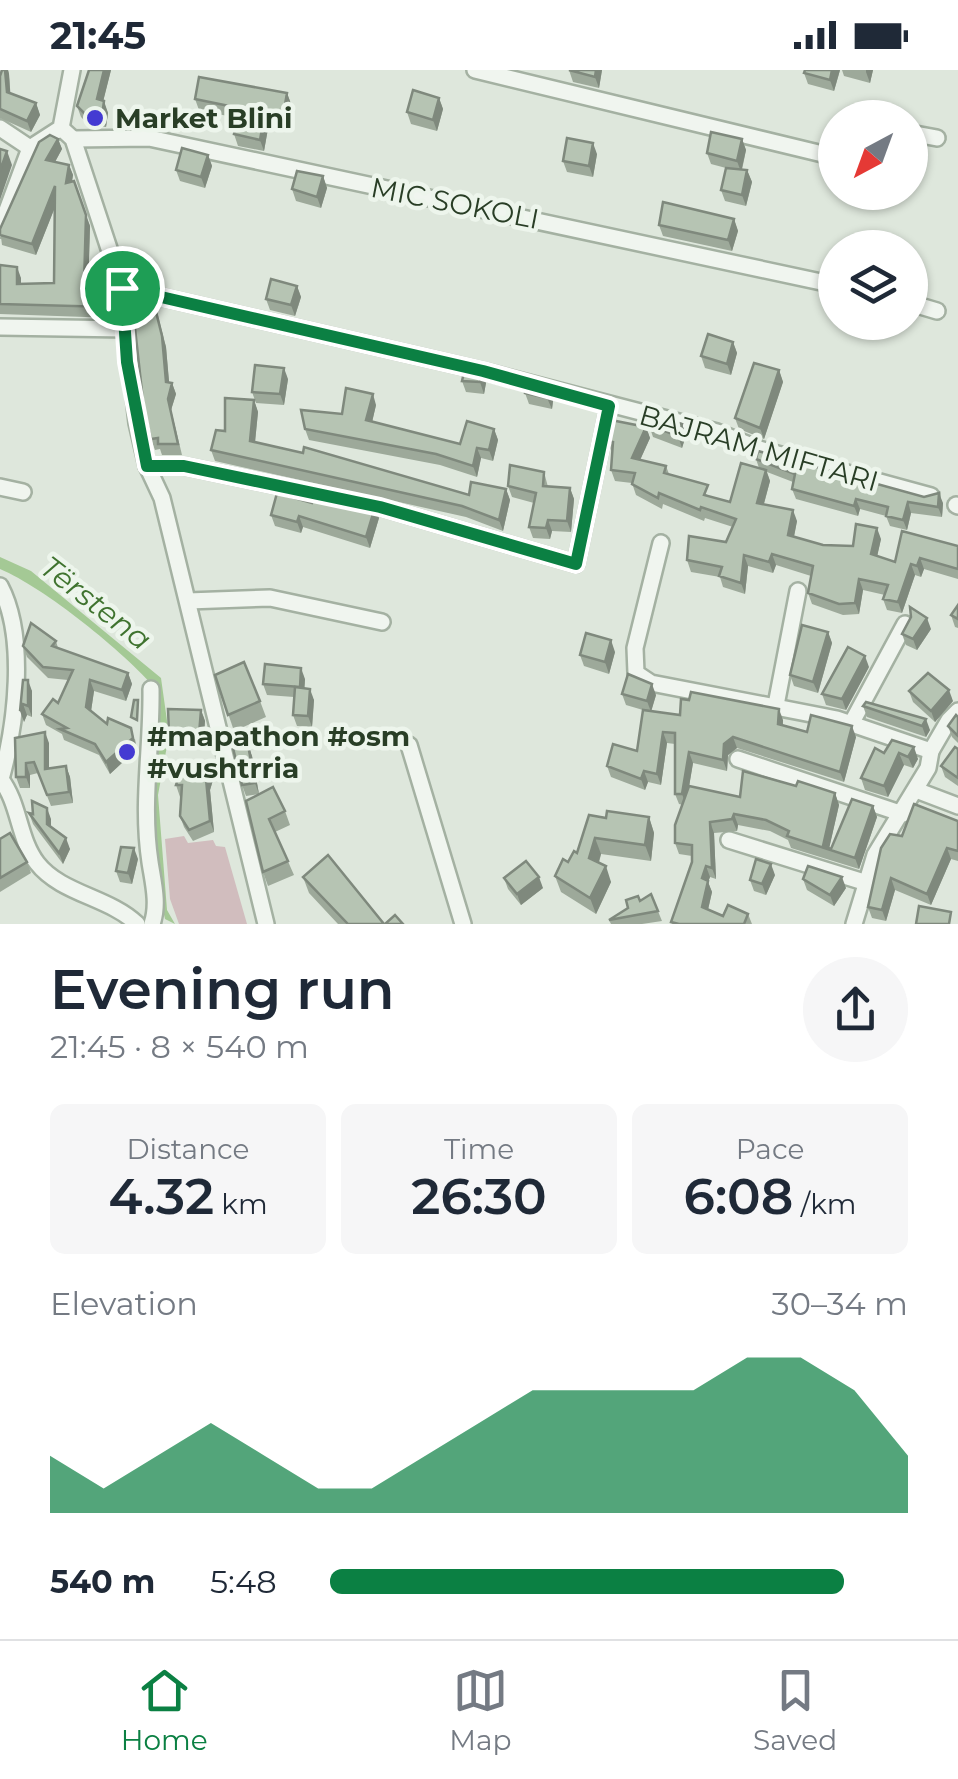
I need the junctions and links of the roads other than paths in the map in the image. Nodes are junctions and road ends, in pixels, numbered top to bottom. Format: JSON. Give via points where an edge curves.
{"nodes":[{"id":1,"x":72,"y":70,"type":"edge"},
{"id":2,"x":475,"y":70,"type":"edge"},
{"id":3,"x":0,"y":128,"type":"edge"},
{"id":4,"x":67,"y":133,"type":"junction"},
{"id":5,"x":928,"y":136,"type":"edge"},
{"id":6,"x":937,"y":138,"type":"dead end"},
{"id":7,"x":30,"y":148,"type":"junction"},
{"id":8,"x":818,"y":153,"type":"edge"},
{"id":9,"x":0,"y":229,"type":"edge"},
{"id":10,"x":818,"y":282,"type":"edge"},
{"id":11,"x":122,"y":288,"type":"junction"},
{"id":12,"x":928,"y":308,"type":"edge"},
{"id":13,"x":938,"y":310,"type":"dead end"},
{"id":14,"x":0,"y":326,"type":"edge"},
{"id":15,"x":126,"y":329,"type":"junction"},
{"id":16,"x":609,"y":406,"type":"junction"},
{"id":17,"x":147,"y":466,"type":"junction"},
{"id":18,"x":0,"y":487,"type":"edge"},
{"id":19,"x":22,"y":492,"type":"dead end"},
{"id":20,"x":931,"y":496,"type":"edge"},
{"id":21,"x":661,"y":543,"type":"dead end"},
{"id":22,"x":0,"y":586,"type":"edge"},
{"id":23,"x":798,"y":590,"type":"dead end"},
{"id":24,"x":188,"y":601,"type":"junction"},
{"id":25,"x":382,"y":622,"type":"dead end"},
{"id":26,"x":905,"y":624,"type":"edge"},
{"id":27,"x":151,"y":689,"type":"dead end"},
{"id":28,"x":776,"y":705,"type":"junction"},
{"id":29,"x":958,"y":711,"type":"edge"},
{"id":30,"x":850,"y":726,"type":"junction"},
{"id":31,"x":409,"y":744,"type":"dead end"},
{"id":32,"x":931,"y":751,"type":"junction"},
{"id":33,"x":738,"y":759,"type":"dead end"},
{"id":34,"x":0,"y":778,"type":"edge"},
{"id":35,"x":916,"y":790,"type":"junction"},
{"id":36,"x":958,"y":806,"type":"edge"},
{"id":37,"x":902,"y":814,"type":"junction"},
{"id":38,"x":729,"y":840,"type":"dead end"},
{"id":39,"x":867,"y":883,"type":"junction"},
{"id":40,"x":137,"y":924,"type":"edge"},
{"id":41,"x":152,"y":924,"type":"edge"},
{"id":42,"x":266,"y":924,"type":"edge"},
{"id":43,"x":464,"y":924,"type":"edge"},
{"id":44,"x":854,"y":924,"type":"edge"}],
"edges":[{"from":1,"to":4,"type":"street"},
{"from":2,"to":8,"type":"street"},
{"from":3,"to":7,"type":"street"},
{"from":4,"to":7,"type":"street"},
{"from":4,"to":10,"type":"street","name":"MIC SOKOLI","via":[[149,138]]},
{"from":4,"to":11,"type":"street"},
{"from":5,"to":6,"type":"street"},
{"from":7,"to":9,"type":"street"},
{"from":11,"to":15,"type":"street"},
{"from":11,"to":16,"type":"street","name":"BAJRAM MIFTARI"},
{"from":12,"to":13,"type":"street"},
{"from":14,"to":15,"type":"street"},
{"from":15,"to":17,"type":"street"},
{"from":16,"to":17,"type":"street","via":[[576,564],[380,507],[184,466]]},
{"from":16,"to":20,"type":"street","name":"BAJRAM MIFTARI"},
{"from":17,"to":24,"type":"street","via":[[162,498]]},
{"from":18,"to":19,"type":"street"},
{"from":21,"to":28,"type":"street","via":[[635,648],[636,673],[651,683]]},
{"from":22,"to":34,"type":"street","via":[[11,611],[14,661]]},
{"from":23,"to":28,"type":"street"},
{"from":24,"to":25,"type":"street","via":[[270,598]]},
{"from":24,"to":42,"type":"street"},
{"from":26,"to":30,"type":"street"},
{"from":27,"to":41,"type":"street","via":[[145,803]]},
{"from":28,"to":30,"type":"street"},
{"from":29,"to":32,"type":"street"},
{"from":30,"to":32,"type":"street"},
{"from":31,"to":43,"type":"street"},
{"from":32,"to":35,"type":"street"},
{"from":33,"to":37,"type":"street"},
{"from":34,"to":40,"type":"street","via":[[38,865]]},
{"from":35,"to":36,"type":"street"},
{"from":35,"to":37,"type":"street"},
{"from":37,"to":39,"type":"street","via":[[875,855]]},
{"from":38,"to":39,"type":"street"},
{"from":39,"to":44,"type":"street"}]}
